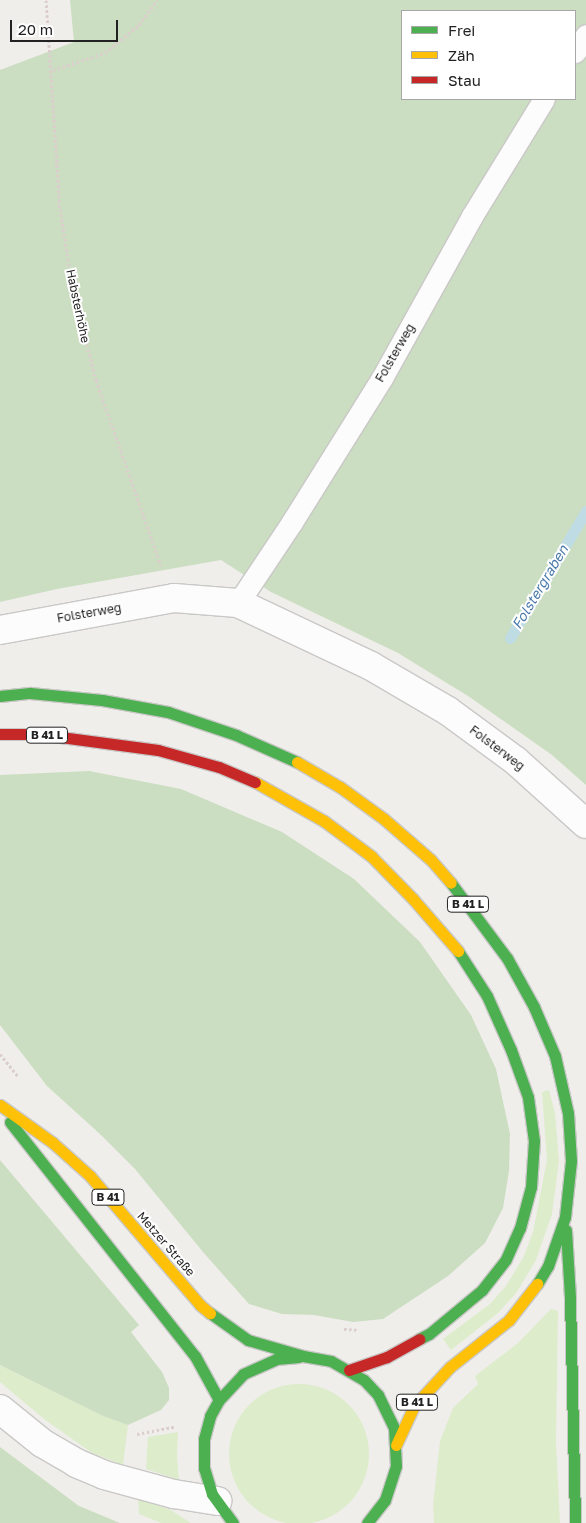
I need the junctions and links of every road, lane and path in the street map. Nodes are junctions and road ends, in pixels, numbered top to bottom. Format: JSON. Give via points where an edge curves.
{"nodes":[{"id":1,"x":46,"y":0,"type":"edge"},
{"id":2,"x":157,"y":0,"type":"edge"},
{"id":3,"x":586,"y":35,"type":"edge"},
{"id":4,"x":576,"y":50,"type":"edge"},
{"id":5,"x":53,"y":70,"type":"junction"},
{"id":6,"x":543,"y":100,"type":"edge"},
{"id":7,"x":174,"y":598,"type":"junction"},
{"id":8,"x":238,"y":603,"type":"junction"},
{"id":9,"x":0,"y":630,"type":"edge"},
{"id":10,"x":0,"y":696,"type":"edge"},
{"id":11,"x":0,"y":734,"type":"edge"},
{"id":12,"x":586,"y":824,"type":"edge"},
{"id":13,"x":0,"y":1105,"type":"edge"},
{"id":14,"x":0,"y":1109,"type":"edge"},
{"id":15,"x":565,"y":1217,"type":"junction"},
{"id":16,"x":337,"y":1328,"type":"dead end"},
{"id":17,"x":361,"y":1330,"type":"dead end"},
{"id":18,"x":303,"y":1356,"type":"junction"},
{"id":19,"x":349,"y":1370,"type":"junction"},
{"id":20,"x":219,"y":1400,"type":"junction"},
{"id":21,"x":0,"y":1409,"type":"edge"},
{"id":22,"x":179,"y":1426,"type":"dead end"},
{"id":23,"x":137,"y":1434,"type":"dead end"},
{"id":24,"x":396,"y":1445,"type":"junction"},
{"id":25,"x":392,"y":1482,"type":"junction"},
{"id":26,"x":394,"y":1507,"type":"dead end"},
{"id":27,"x":228,"y":1517,"type":"edge"},
{"id":28,"x":367,"y":1523,"type":"edge"},
{"id":29,"x":575,"y":1523,"type":"edge"}],
"edges":[{"from":1,"to":5,"type":"path","name":"Habsterhöhe"},
{"from":2,"to":5,"type":"path","via":[[139,25],[105,53]]},
{"from":3,"to":4,"type":"lane"},
{"from":5,"to":7,"type":"path","name":"Habsterhöhe","via":[[60,210],[74,296],[96,380],[152,544]]},
{"from":6,"to":8,"type":"lane","name":"Folsterweg","via":[[472,216],[382,378]]},
{"from":7,"to":8,"type":"street","name":"Folsterweg"},
{"from":7,"to":9,"type":"street","name":"Folsterweg"},
{"from":8,"to":12,"type":"street","name":"Folsterweg","via":[[371,666],[448,711],[516,761]]},
{"from":10,"to":15,"type":"main road","number":"B 41 L","via":[[30,694],[102,700],[168,712],[236,735],[294,760],[340,787],[384,819],[431,860],[472,908],[507,958],[534,1007],[555,1056],[568,1113],[571,1161]]},
{"from":11,"to":19,"type":"main road","number":"B 41 L","via":[[38,734],[158,750],[219,767],[270,789],[324,821],[371,856],[457,950],[487,996],[528,1097],[534,1141],[531,1187],[520,1228],[506,1259],[475,1296],[429,1334],[387,1357]]},
{"from":13,"to":18,"type":"main road","name":"Metzer Straße","number":"B 41","via":[[53,1142],[90,1176],[200,1305],[248,1340]]},
{"from":14,"to":20,"type":"main road","number":"B 41","via":[[195,1356]]},
{"from":15,"to":24,"type":"main road","number":"B 41 L","via":[[548,1266],[528,1298],[509,1320],[450,1367],[414,1406]]},
{"from":15,"to":29,"type":"main road"},
{"from":16,"to":17,"type":"path"},
{"from":18,"to":19,"type":"main road","name":"Metzer Straße","via":[[331,1361]]},
{"from":18,"to":20,"type":"main road","name":"Metzer Straße","via":[[259,1365],[243,1374]]},
{"from":19,"to":24,"type":"main road","name":"Metzer Straße","via":[[373,1390],[387,1410]]},
{"from":20,"to":27,"type":"main road","name":"Metzer Straße","via":[[207,1424],[203,1454],[208,1483]]},
{"from":21,"to":27,"type":"street","via":[[42,1443],[76,1463],[104,1475],[174,1494]]},
{"from":22,"to":23,"type":"path"},
{"from":24,"to":25,"type":"main road","name":"Metzer Straße"},
{"from":25,"to":26,"type":"main road","name":"Metzer Straße"},
{"from":25,"to":28,"type":"main road","name":"Metzer Straße","via":[[385,1500]]}]}
